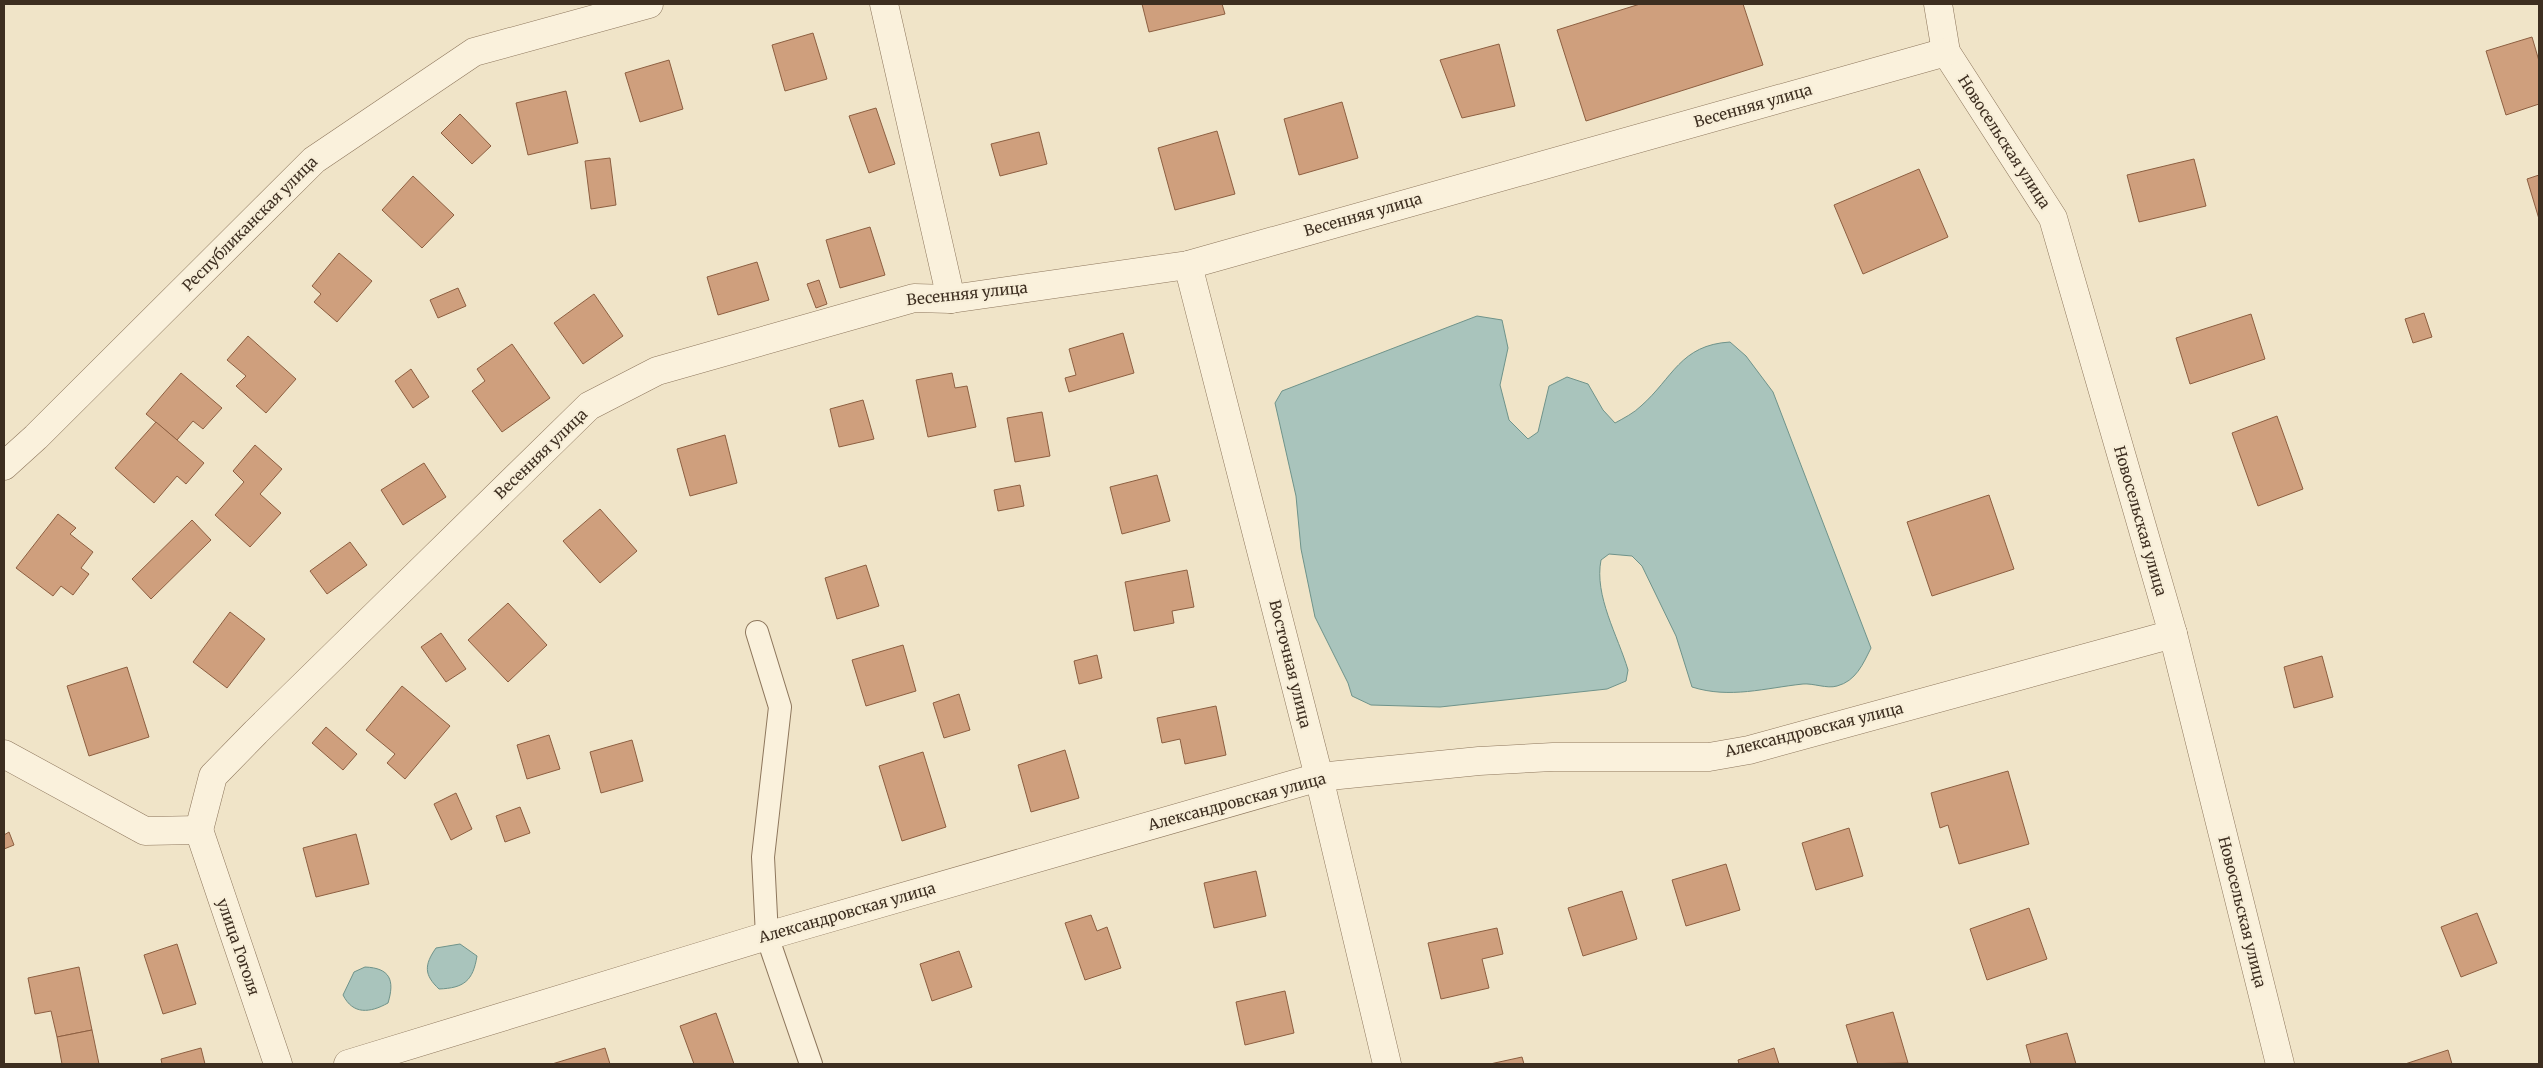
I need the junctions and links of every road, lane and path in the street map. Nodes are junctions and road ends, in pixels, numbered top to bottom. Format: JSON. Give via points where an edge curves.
{"nodes":[{"id":1,"x":650,"y":4,"type":"edge"},
{"id":2,"x":884,"y":4,"type":"edge"},
{"id":3,"x":1938,"y":4,"type":"edge"},
{"id":4,"x":1946,"y":52,"type":"junction"},
{"id":5,"x":1188,"y":264,"type":"junction"},
{"id":6,"x":951,"y":299,"type":"junction"},
{"id":7,"x":4,"y":466,"type":"edge"},
{"id":8,"x":757,"y":632,"type":"dead end"},
{"id":9,"x":2173,"y":634,"type":"junction"},
{"id":10,"x":4,"y":754,"type":"edge"},
{"id":11,"x":1319,"y":777,"type":"junction"},
{"id":12,"x":199,"y":830,"type":"junction"},
{"id":13,"x":767,"y":936,"type":"junction"},
{"id":14,"x":278,"y":1064,"type":"edge"},
{"id":15,"x":348,"y":1064,"type":"edge"},
{"id":16,"x":811,"y":1064,"type":"edge"},
{"id":17,"x":1387,"y":1064,"type":"edge"},
{"id":18,"x":2280,"y":1064,"type":"edge"}],
"edges":[{"from":1,"to":7,"type":"street","name":"Республиканская улица","via":[[474,52],[314,160]]},
{"from":2,"to":6,"type":"street"},
{"from":3,"to":4,"type":"street","name":"Новосельская улица"},
{"from":4,"to":5,"type":"street","name":"Весенняя улица"},
{"from":4,"to":9,"type":"street","name":"Новосельская улица","via":[[2053,218]]},
{"from":5,"to":6,"type":"street","name":"Весенняя улица"},
{"from":5,"to":11,"type":"street","name":"Восточная улица"},
{"from":6,"to":12,"type":"street","name":"Весенняя улица","via":[[914,298],[657,371],[589,406],[213,776]]},
{"from":8,"to":13,"type":"lane","via":[[780,706],[763,857]]},
{"from":9,"to":11,"type":"street","name":"Александровская улица","via":[[1749,750],[1708,757],[1553,756]]},
{"from":9,"to":18,"type":"street","name":"Новосельская улица"},
{"from":10,"to":12,"type":"street","via":[[145,831]]},
{"from":11,"to":13,"type":"street","name":"Александровская улица"},
{"from":11,"to":17,"type":"street","name":"Восточная улица"},
{"from":12,"to":14,"type":"street","name":"улица Гоголя"},
{"from":13,"to":15,"type":"street","name":"Александровская улица"},
{"from":13,"to":16,"type":"lane"}]}
